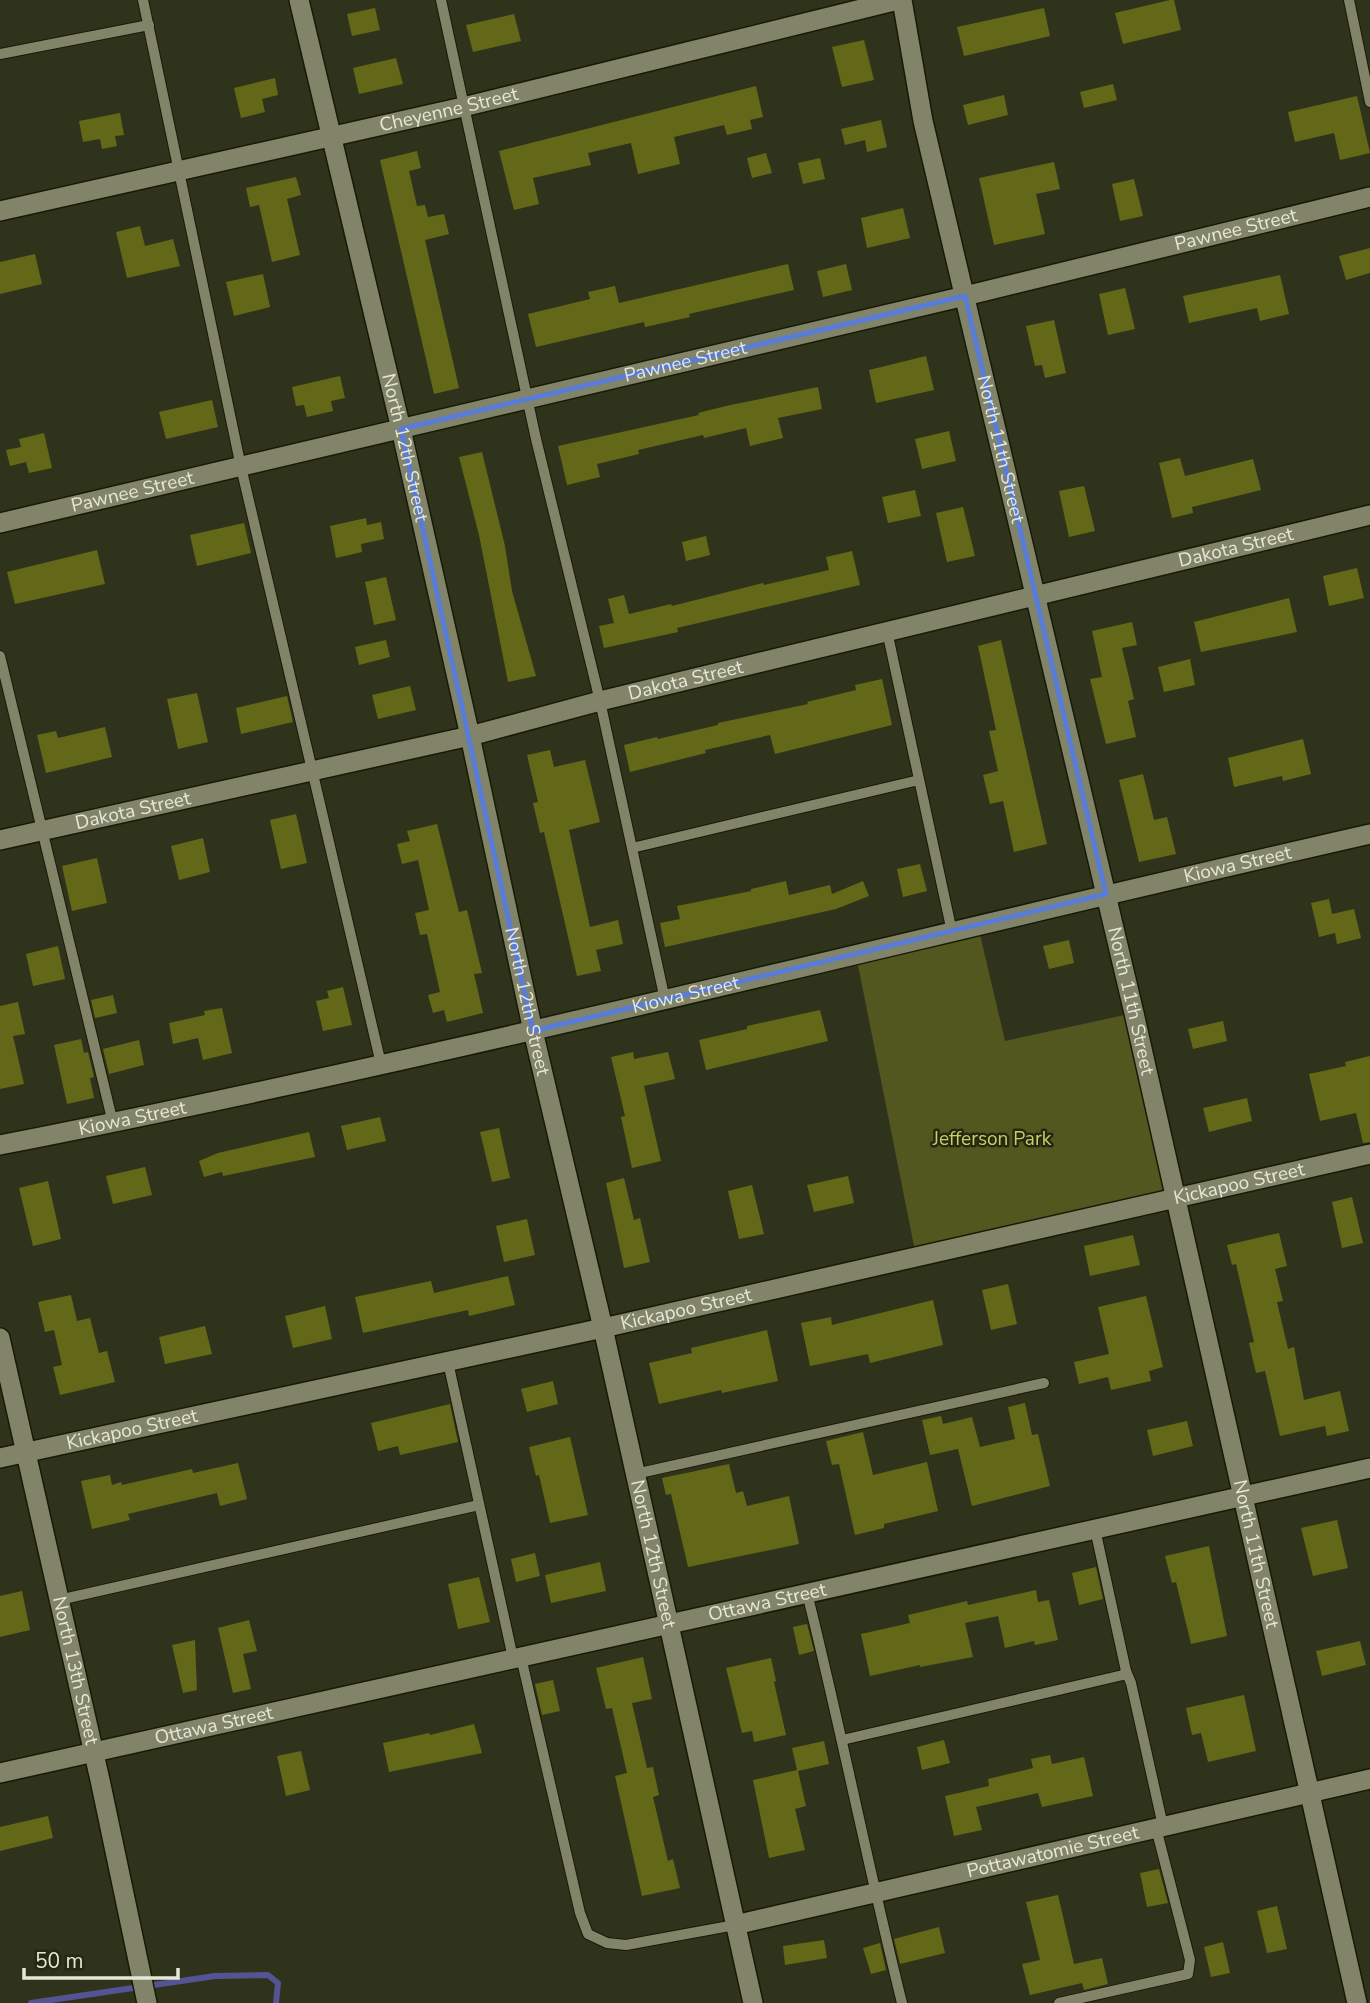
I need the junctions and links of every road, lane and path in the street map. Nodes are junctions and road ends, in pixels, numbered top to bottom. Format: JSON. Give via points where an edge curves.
{"nodes":[{"id":1,"x":143,"y":0,"type":"edge"},
{"id":2,"x":299,"y":0,"type":"edge"},
{"id":3,"x":441,"y":0,"type":"edge"},
{"id":4,"x":900,"y":0,"type":"edge"},
{"id":5,"x":1349,"y":0,"type":"edge"},
{"id":6,"x":149,"y":25,"type":"junction"},
{"id":7,"x":0,"y":54,"type":"edge"},
{"id":8,"x":1370,"y":102,"type":"edge"},
{"id":9,"x":463,"y":107,"type":"junction"},
{"id":10,"x":332,"y":136,"type":"junction"},
{"id":11,"x":178,"y":171,"type":"junction"},
{"id":12,"x":1370,"y":197,"type":"edge"},
{"id":13,"x":0,"y":211,"type":"edge"},
{"id":14,"x":965,"y":296,"type":"junction"},
{"id":15,"x":528,"y":399,"type":"junction"},
{"id":16,"x":401,"y":429,"type":"junction"},
{"id":17,"x":242,"y":467,"type":"junction"},
{"id":18,"x":1370,"y":515,"type":"edge"},
{"id":19,"x":0,"y":523,"type":"edge"},
{"id":20,"x":1036,"y":595,"type":"junction"},
{"id":21,"x":887,"y":631,"type":"junction"},
{"id":22,"x":0,"y":656,"type":"edge"},
{"id":23,"x":600,"y":701,"type":"junction"},
{"id":24,"x":470,"y":736,"type":"junction"},
{"id":25,"x":313,"y":771,"type":"junction"},
{"id":26,"x":919,"y":780,"type":"junction"},
{"id":27,"x":41,"y":832,"type":"junction"},
{"id":28,"x":1370,"y":834,"type":"edge"},
{"id":29,"x":0,"y":840,"type":"edge"},
{"id":30,"x":632,"y":848,"type":"junction"},
{"id":31,"x":1106,"y":894,"type":"junction"},
{"id":32,"x":952,"y":932,"type":"junction"},
{"id":33,"x":665,"y":1000,"type":"junction"},
{"id":34,"x":533,"y":1031,"type":"junction"},
{"id":35,"x":381,"y":1064,"type":"junction"},
{"id":36,"x":113,"y":1123,"type":"junction"},
{"id":37,"x":0,"y":1145,"type":"edge"},
{"id":38,"x":1370,"y":1154,"type":"edge"},
{"id":39,"x":1177,"y":1198,"type":"junction"},
{"id":40,"x":603,"y":1328,"type":"junction"},
{"id":41,"x":0,"y":1338,"type":"edge"},
{"id":42,"x":448,"y":1362,"type":"junction"},
{"id":43,"x":1044,"y":1383,"type":"dead end"},
{"id":44,"x":25,"y":1452,"type":"junction"},
{"id":45,"x":0,"y":1458,"type":"edge"},
{"id":46,"x":1370,"y":1468,"type":"edge"},
{"id":47,"x":635,"y":1474,"type":"junction"},
{"id":48,"x":1243,"y":1496,"type":"junction"},
{"id":49,"x":480,"y":1505,"type":"junction"},
{"id":50,"x":1094,"y":1529,"type":"junction"},
{"id":51,"x":807,"y":1592,"type":"junction"},
{"id":52,"x":59,"y":1600,"type":"junction"},
{"id":53,"x":668,"y":1623,"type":"junction"},
{"id":54,"x":517,"y":1657,"type":"junction"},
{"id":55,"x":1126,"y":1671,"type":"junction"},
{"id":56,"x":842,"y":1740,"type":"junction"},
{"id":57,"x":94,"y":1752,"type":"junction"},
{"id":58,"x":0,"y":1773,"type":"edge"},
{"id":59,"x":1370,"y":1779,"type":"edge"},
{"id":60,"x":1310,"y":1792,"type":"junction"},
{"id":61,"x":1160,"y":1827,"type":"junction"},
{"id":62,"x":874,"y":1893,"type":"junction"},
{"id":63,"x":735,"y":1925,"type":"junction"},
{"id":64,"x":147,"y":2003,"type":"edge"},
{"id":65,"x":753,"y":2003,"type":"edge"},
{"id":66,"x":902,"y":2003,"type":"edge"},
{"id":67,"x":1059,"y":2003,"type":"edge"},
{"id":68,"x":1357,"y":2003,"type":"edge"}],
"edges":[{"from":1,"to":6,"type":"lane"},
{"from":2,"to":10,"type":"street","name":"North 12th Street"},
{"from":3,"to":9,"type":"lane"},
{"from":4,"to":9,"type":"street","name":"Cheyenne Street"},
{"from":4,"to":14,"type":"street","name":"North 11th Street"},
{"from":5,"to":8,"type":"lane"},
{"from":6,"to":7,"type":"lane"},
{"from":6,"to":11,"type":"lane"},
{"from":9,"to":10,"type":"street","name":"Cheyenne Street"},
{"from":9,"to":15,"type":"lane"},
{"from":10,"to":11,"type":"street","name":"Cheyenne Street"},
{"from":10,"to":16,"type":"street","name":"North 12th Street"},
{"from":11,"to":13,"type":"street","name":"Cheyenne Street"},
{"from":11,"to":17,"type":"lane"},
{"from":12,"to":14,"type":"street","name":"Pawnee Street"},
{"from":14,"to":15,"type":"street","name":"Pawnee Street"},
{"from":14,"to":20,"type":"street","name":"North 11th Street"},
{"from":15,"to":16,"type":"street","name":"Pawnee Street"},
{"from":15,"to":23,"type":"lane"},
{"from":16,"to":17,"type":"street","name":"Pawnee Street"},
{"from":16,"to":24,"type":"street","name":"North 12th Street"},
{"from":17,"to":19,"type":"street","name":"Pawnee Street"},
{"from":17,"to":25,"type":"lane"},
{"from":18,"to":20,"type":"street","name":"Dakota Street"},
{"from":20,"to":21,"type":"street","name":"Dakota Street"},
{"from":20,"to":31,"type":"street","name":"North 11th Street"},
{"from":21,"to":23,"type":"street","name":"Dakota Street"},
{"from":21,"to":26,"type":"lane"},
{"from":22,"to":27,"type":"lane"},
{"from":23,"to":24,"type":"street","name":"Dakota Street"},
{"from":23,"to":30,"type":"lane"},
{"from":24,"to":25,"type":"street","name":"Dakota Street"},
{"from":24,"to":34,"type":"street","name":"North 12th Street"},
{"from":25,"to":27,"type":"street","name":"Dakota Street"},
{"from":25,"to":35,"type":"lane"},
{"from":26,"to":30,"type":"lane"},
{"from":26,"to":32,"type":"lane"},
{"from":27,"to":29,"type":"street","name":"Dakota Street"},
{"from":27,"to":36,"type":"lane"},
{"from":28,"to":31,"type":"street","name":"Kiowa Street"},
{"from":30,"to":33,"type":"lane"},
{"from":31,"to":32,"type":"street","name":"Kiowa Street"},
{"from":31,"to":39,"type":"street","name":"North 11th Street"},
{"from":32,"to":33,"type":"street","name":"Kiowa Street"},
{"from":33,"to":34,"type":"street","name":"Kiowa Street"},
{"from":34,"to":35,"type":"street","name":"Kiowa Street"},
{"from":34,"to":40,"type":"street","name":"North 12th Street"},
{"from":35,"to":36,"type":"street","name":"Kiowa Street"},
{"from":36,"to":37,"type":"street","name":"Kiowa Street"},
{"from":38,"to":39,"type":"street","name":"Kickapoo Street"},
{"from":39,"to":40,"type":"street","name":"Kickapoo Street"},
{"from":39,"to":48,"type":"street","name":"North 11th Street"},
{"from":40,"to":42,"type":"street","name":"Kickapoo Street"},
{"from":40,"to":47,"type":"street","name":"North 12th Street"},
{"from":41,"to":44,"type":"street","name":"North 13th Street"},
{"from":42,"to":44,"type":"street","name":"Kickapoo Street"},
{"from":42,"to":49,"type":"lane"},
{"from":43,"to":47,"type":"lane"},
{"from":44,"to":45,"type":"street","name":"Kickapoo Street"},
{"from":44,"to":52,"type":"street","name":"North 13th Street"},
{"from":46,"to":48,"type":"street","name":"Ottawa Street"},
{"from":47,"to":53,"type":"street","name":"North 12th Street"},
{"from":48,"to":50,"type":"street","name":"Ottawa Street"},
{"from":48,"to":60,"type":"street","name":"North 11th Street"},
{"from":49,"to":52,"type":"lane"},
{"from":49,"to":54,"type":"lane"},
{"from":50,"to":51,"type":"street","name":"Ottawa Street"},
{"from":50,"to":55,"type":"lane"},
{"from":51,"to":53,"type":"street","name":"Ottawa Street"},
{"from":51,"to":56,"type":"lane"},
{"from":52,"to":57,"type":"street","name":"North 13th Street"},
{"from":53,"to":54,"type":"street","name":"Ottawa Street"},
{"from":53,"to":63,"type":"street","name":"North 12th Street"},
{"from":54,"to":57,"type":"street","name":"Ottawa Street"},
{"from":54,"to":63,"type":"lane","via":[[588,1934],[626,1945]]},
{"from":55,"to":56,"type":"lane"},
{"from":55,"to":61,"type":"lane"},
{"from":56,"to":62,"type":"lane"},
{"from":57,"to":58,"type":"street","name":"Ottawa Street"},
{"from":57,"to":64,"type":"street","name":"North 13th Street"},
{"from":59,"to":60,"type":"street","name":"Pottawatomie Street"},
{"from":60,"to":61,"type":"street","name":"Pottawatomie Street"},
{"from":60,"to":68,"type":"street","name":"North 11th Street"},
{"from":61,"to":62,"type":"street","name":"Pottawatomie Street"},
{"from":61,"to":67,"type":"lane","via":[[1189,1960],[1188,1974]]},
{"from":62,"to":63,"type":"street","name":"Pottawatomie Street"},
{"from":62,"to":66,"type":"lane"},
{"from":63,"to":65,"type":"street","name":"North 12th Street"}]}
